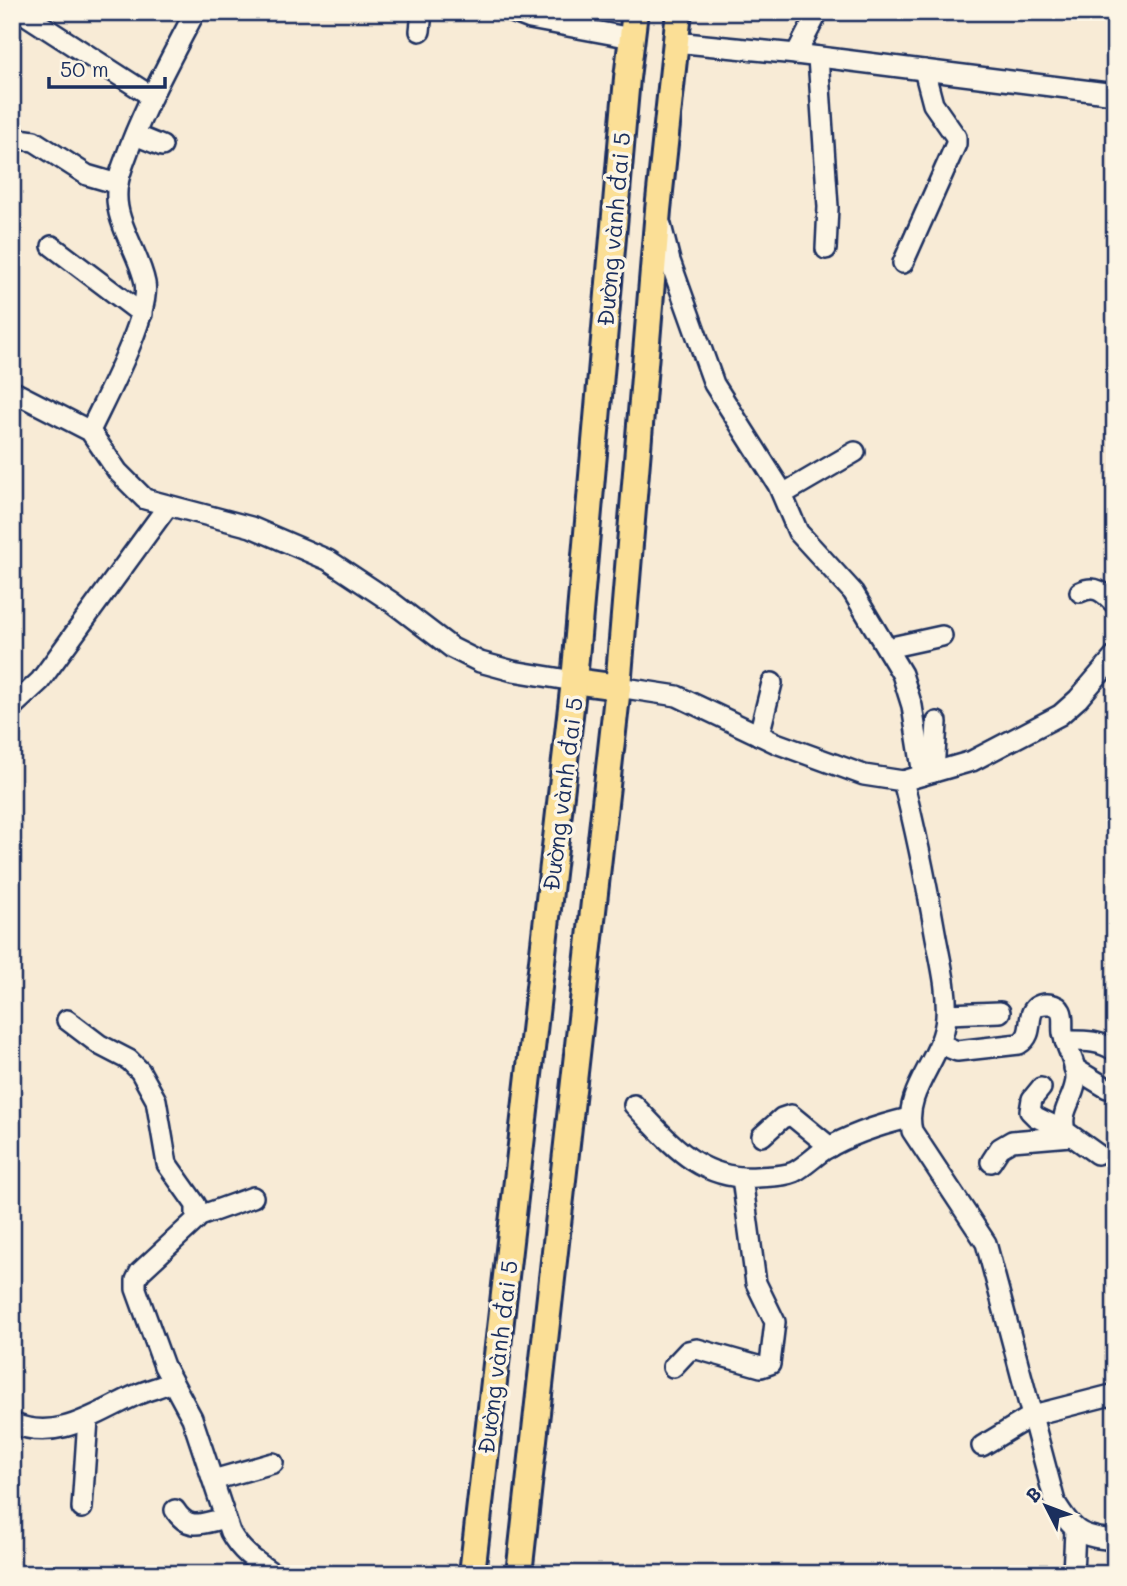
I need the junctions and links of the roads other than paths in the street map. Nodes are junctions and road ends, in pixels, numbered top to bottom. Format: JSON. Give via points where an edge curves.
{"nodes":[{"id":1,"x":21,"y":12,"type":"edge"},
{"id":2,"x":195,"y":12,"type":"edge"},
{"id":3,"x":512,"y":12,"type":"edge"},
{"id":4,"x":635,"y":12,"type":"edge"},
{"id":5,"x":679,"y":12,"type":"edge"},
{"id":6,"x":818,"y":12,"type":"edge"},
{"id":7,"x":632,"y":38,"type":"junction"},
{"id":8,"x":675,"y":42,"type":"junction"},
{"id":9,"x":796,"y":54,"type":"junction"},
{"id":10,"x":818,"y":57,"type":"junction"},
{"id":11,"x":924,"y":70,"type":"junction"},
{"id":12,"x":1115,"y":94,"type":"edge"},
{"id":13,"x":151,"y":96,"type":"junction"},
{"id":14,"x":135,"y":135,"type":"junction"},
{"id":15,"x":12,"y":138,"type":"edge"},
{"id":16,"x":162,"y":146,"type":"dead end"},
{"id":17,"x":118,"y":184,"type":"junction"},
{"id":18,"x":658,"y":210,"type":"junction"},
{"id":19,"x":52,"y":246,"type":"dead end"},
{"id":20,"x":826,"y":249,"type":"dead end"},
{"id":21,"x":903,"y":263,"type":"dead end"},
{"id":22,"x":142,"y":314,"type":"junction"},
{"id":23,"x":12,"y":391,"type":"edge"},
{"id":24,"x":90,"y":431,"type":"junction"},
{"id":25,"x":855,"y":452,"type":"dead end"},
{"id":26,"x":783,"y":494,"type":"junction"},
{"id":27,"x":167,"y":507,"type":"junction"},
{"id":28,"x":1080,"y":592,"type":"dead end"},
{"id":29,"x":1115,"y":604,"type":"edge"},
{"id":30,"x":942,"y":636,"type":"dead end"},
{"id":31,"x":887,"y":648,"type":"junction"},
{"id":32,"x":1115,"y":656,"type":"edge"},
{"id":33,"x":575,"y":681,"type":"junction"},
{"id":34,"x":772,"y":683,"type":"dead end"},
{"id":35,"x":618,"y":687,"type":"junction"},
{"id":36,"x":12,"y":707,"type":"edge"},
{"id":37,"x":937,"y":722,"type":"dead end"},
{"id":38,"x":759,"y":735,"type":"junction"},
{"id":39,"x":928,"y":773,"type":"junction"},
{"id":40,"x":903,"y":780,"type":"junction"},
{"id":41,"x":1000,"y":1012,"type":"dead end"},
{"id":42,"x":947,"y":1014,"type":"junction"},
{"id":43,"x":66,"y":1020,"type":"dead end"},
{"id":44,"x":1065,"y":1041,"type":"junction"},
{"id":45,"x":940,"y":1044,"type":"junction"},
{"id":46,"x":1115,"y":1051,"type":"edge"},
{"id":47,"x":1074,"y":1068,"type":"junction"},
{"id":48,"x":1041,"y":1088,"type":"dead end"},
{"id":49,"x":1107,"y":1088,"type":"dead end"},
{"id":50,"x":634,"y":1105,"type":"dead end"},
{"id":51,"x":909,"y":1118,"type":"junction"},
{"id":52,"x":1068,"y":1134,"type":"junction"},
{"id":53,"x":762,"y":1136,"type":"dead end"},
{"id":54,"x":830,"y":1147,"type":"junction"},
{"id":55,"x":1097,"y":1154,"type":"dead end"},
{"id":56,"x":991,"y":1162,"type":"dead end"},
{"id":57,"x":742,"y":1178,"type":"junction"},
{"id":58,"x":253,"y":1197,"type":"dead end"},
{"id":59,"x":197,"y":1217,"type":"junction"},
{"id":60,"x":673,"y":1367,"type":"dead end"},
{"id":61,"x":172,"y":1382,"type":"junction"},
{"id":62,"x":1115,"y":1394,"type":"edge"},
{"id":63,"x":1033,"y":1415,"type":"junction"},
{"id":64,"x":88,"y":1419,"type":"junction"},
{"id":65,"x":12,"y":1423,"type":"edge"},
{"id":66,"x":982,"y":1446,"type":"dead end"},
{"id":67,"x":273,"y":1463,"type":"dead end"},
{"id":68,"x":213,"y":1480,"type":"junction"},
{"id":69,"x":82,"y":1508,"type":"dead end"},
{"id":70,"x":175,"y":1510,"type":"dead end"},
{"id":71,"x":225,"y":1518,"type":"junction"},
{"id":72,"x":1075,"y":1530,"type":"junction"},
{"id":73,"x":1115,"y":1541,"type":"edge"},
{"id":74,"x":274,"y":1574,"type":"edge"},
{"id":75,"x":472,"y":1574,"type":"edge"},
{"id":76,"x":519,"y":1574,"type":"edge"},
{"id":77,"x":1073,"y":1574,"type":"edge"}],
"edges":[{"from":1,"to":13,"type":"street"},
{"from":2,"to":13,"type":"street"},
{"from":3,"to":7,"type":"street"},
{"from":4,"to":7,"type":"main road","name":"Đường vành đai 5"},
{"from":5,"to":8,"type":"main road","name":"Đường vành đai 5"},
{"from":6,"to":9,"type":"street"},
{"from":7,"to":33,"type":"main road","name":"Đường vành đai 5"},
{"from":8,"to":9,"type":"street"},
{"from":8,"to":18,"type":"main road","name":"Đường vành đai 5"},
{"from":9,"to":10,"type":"street"},
{"from":10,"to":11,"type":"street"},
{"from":10,"to":20,"type":"street","via":[[828,207]]},
{"from":11,"to":12,"type":"street"},
{"from":11,"to":21,"type":"street","via":[[933,104],[956,144]]},
{"from":13,"to":14,"type":"street"},
{"from":14,"to":16,"type":"street"},
{"from":14,"to":17,"type":"street"},
{"from":15,"to":17,"type":"street","via":[[34,141],[87,175]]},
{"from":17,"to":22,"type":"street","via":[[118,211],[145,283]]},
{"from":18,"to":26,"type":"street","via":[[670,261],[709,373]]},
{"from":18,"to":35,"type":"main road","name":"Đường vành đai 5"},
{"from":19,"to":22,"type":"street"},
{"from":22,"to":24,"type":"street"},
{"from":23,"to":24,"type":"street"},
{"from":24,"to":27,"type":"street","via":[[118,472],[145,499]]},
{"from":25,"to":26,"type":"street"},
{"from":26,"to":31,"type":"street","via":[[798,532],[846,583]]},
{"from":27,"to":33,"type":"street","via":[[251,527],[328,560],[452,648],[480,662]]},
{"from":27,"to":36,"type":"street","via":[[40,681]]},
{"from":28,"to":29,"type":"street","via":[[1098,589]]},
{"from":30,"to":31,"type":"street"},
{"from":31,"to":39,"type":"street","via":[[908,689]]},
{"from":32,"to":39,"type":"street","via":[[1060,715],[972,761]]},
{"from":33,"to":35,"type":"main road"},
{"from":33,"to":75,"type":"main road","name":"Đường vành đai 5"},
{"from":34,"to":38,"type":"street"},
{"from":35,"to":38,"type":"street","via":[[677,696]]},
{"from":35,"to":76,"type":"main road","name":"Đường vành đai 5"},
{"from":37,"to":39,"type":"street"},
{"from":38,"to":40,"type":"street","via":[[864,775]]},
{"from":39,"to":40,"type":"street"},
{"from":40,"to":42,"type":"street","via":[[945,984]]},
{"from":41,"to":42,"type":"street"},
{"from":42,"to":45,"type":"street"},
{"from":43,"to":59,"type":"street","via":[[139,1071],[156,1100],[167,1164],[196,1205]]},
{"from":44,"to":45,"type":"street","via":[[1062,1012],[1042,1004],[1036,1007],[1029,1033],[1019,1044],[957,1051]]},
{"from":44,"to":46,"type":"street","via":[[1096,1042]]},
{"from":44,"to":47,"type":"street"},
{"from":45,"to":51,"type":"street","via":[[912,1099]]},
{"from":47,"to":49,"type":"street"},
{"from":47,"to":52,"type":"street","via":[[1075,1085],[1062,1121]]},
{"from":48,"to":52,"type":"street","via":[[1030,1111]]},
{"from":50,"to":57,"type":"street","via":[[695,1164]]},
{"from":51,"to":54,"type":"street","via":[[866,1130]]},
{"from":51,"to":63,"type":"street","via":[[912,1132],[986,1244]]},
{"from":52,"to":55,"type":"street"},
{"from":52,"to":56,"type":"street","via":[[1012,1141],[1000,1147]]},
{"from":53,"to":54,"type":"street","via":[[791,1115]]},
{"from":54,"to":57,"type":"street","via":[[790,1173]]},
{"from":57,"to":60,"type":"street","via":[[754,1273],[775,1322],[770,1364],[761,1367],[696,1349]]},
{"from":58,"to":59,"type":"street"},
{"from":59,"to":61,"type":"street","via":[[136,1280]]},
{"from":61,"to":64,"type":"street"},
{"from":61,"to":68,"type":"street","via":[[192,1418]]},
{"from":62,"to":63,"type":"street"},
{"from":63,"to":66,"type":"street"},
{"from":63,"to":72,"type":"street","via":[[1055,1502]]},
{"from":64,"to":65,"type":"street","via":[[65,1429],[25,1429]]},
{"from":64,"to":69,"type":"street"},
{"from":67,"to":68,"type":"street"},
{"from":68,"to":71,"type":"street"},
{"from":70,"to":71,"type":"street","via":[[182,1521],[194,1525]]},
{"from":71,"to":74,"type":"street","via":[[238,1547]]},
{"from":72,"to":73,"type":"street","via":[[1090,1538]]},
{"from":72,"to":77,"type":"street"}]}
